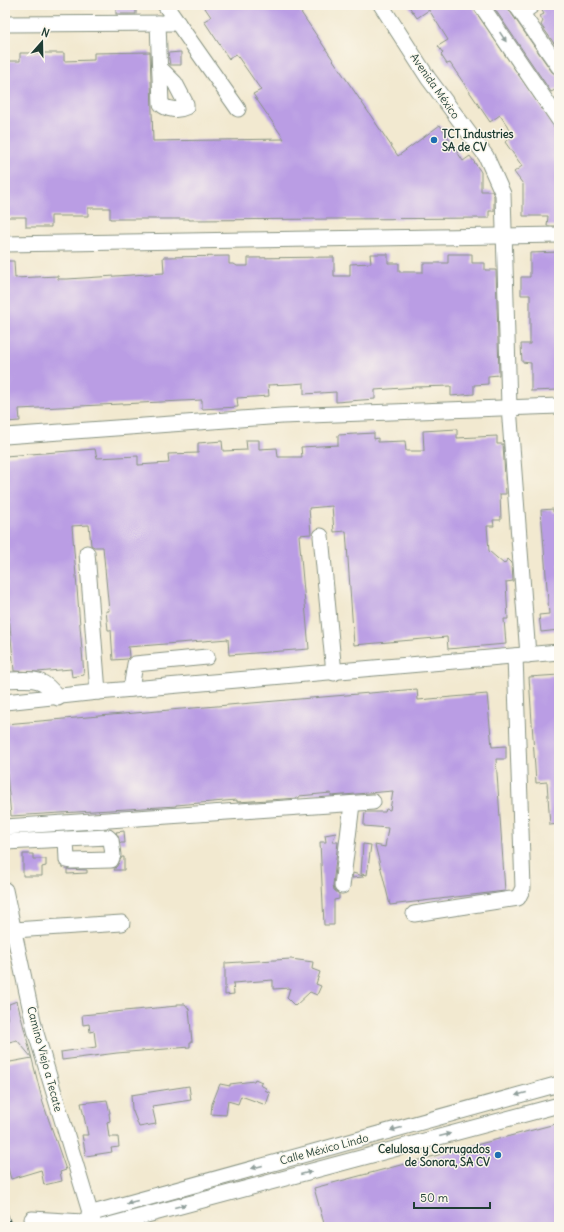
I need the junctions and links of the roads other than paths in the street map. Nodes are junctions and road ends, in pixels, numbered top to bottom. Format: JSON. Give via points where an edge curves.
{"nodes":[{"id":1,"x":165,"y":5,"type":"edge"},
{"id":2,"x":381,"y":5,"type":"edge"},
{"id":3,"x":481,"y":5,"type":"edge"},
{"id":4,"x":524,"y":8,"type":"edge"},
{"id":5,"x":158,"y":23,"type":"junction"},
{"id":6,"x":178,"y":23,"type":"junction"},
{"id":7,"x":5,"y":24,"type":"edge"},
{"id":8,"x":554,"y":52,"type":"edge"},
{"id":9,"x":559,"y":67,"type":"edge"},
{"id":10,"x":160,"y":68,"type":"dead end"},
{"id":11,"x":238,"y":109,"type":"dead end"},
{"id":12,"x":559,"y":120,"type":"edge"},
{"id":13,"x":503,"y":235,"type":"junction"},
{"id":14,"x":559,"y":235,"type":"edge"},
{"id":15,"x":5,"y":244,"type":"edge"},
{"id":16,"x":559,"y":406,"type":"edge"},
{"id":17,"x":509,"y":407,"type":"junction"},
{"id":18,"x":5,"y":436,"type":"edge"},
{"id":19,"x":321,"y":536,"type":"dead end"},
{"id":20,"x":87,"y":553,"type":"dead end"},
{"id":21,"x":559,"y":652,"type":"edge"},
{"id":22,"x":522,"y":656,"type":"junction"},
{"id":23,"x":207,"y":657,"type":"dead end"},
{"id":24,"x":334,"y":673,"type":"junction"},
{"id":25,"x":5,"y":680,"type":"edge"},
{"id":26,"x":131,"y":689,"type":"junction"},
{"id":27,"x":98,"y":692,"type":"junction"},
{"id":28,"x":58,"y":698,"type":"junction"},
{"id":29,"x":5,"y":702,"type":"edge"},
{"id":30,"x":373,"y":802,"type":"dead end"},
{"id":31,"x":352,"y":804,"type":"junction"},
{"id":32,"x":5,"y":827,"type":"edge"},
{"id":33,"x":66,"y":838,"type":"dead end"},
{"id":34,"x":5,"y":842,"type":"edge"},
{"id":35,"x":342,"y":886,"type":"dead end"},
{"id":36,"x":5,"y":890,"type":"edge"},
{"id":37,"x":414,"y":914,"type":"dead end"},
{"id":38,"x":122,"y":923,"type":"dead end"},
{"id":39,"x":14,"y":930,"type":"junction"},
{"id":40,"x":559,"y":1084,"type":"edge"},
{"id":41,"x":559,"y":1105,"type":"edge"},
{"id":42,"x":32,"y":1219,"type":"dead end"},
{"id":43,"x":94,"y":1222,"type":"edge"}],
"edges":[{"from":1,"to":6,"type":"street"},
{"from":2,"to":13,"type":"street","name":"Avenida México","via":[[428,78],[486,156],[502,194]]},
{"from":3,"to":12,"type":"street","one_way":true},
{"from":4,"to":8,"type":"street"},
{"from":5,"to":6,"type":"street"},
{"from":5,"to":7,"type":"street"},
{"from":5,"to":10,"type":"street"},
{"from":6,"to":11,"type":"street"},
{"from":8,"to":9,"type":"street"},
{"from":13,"to":14,"type":"street"},
{"from":13,"to":15,"type":"street"},
{"from":13,"to":17,"type":"street","name":"Avenida México"},
{"from":16,"to":17,"type":"street"},
{"from":17,"to":18,"type":"street","via":[[282,416]]},
{"from":17,"to":22,"type":"street","name":"Avenida México"},
{"from":19,"to":24,"type":"street"},
{"from":20,"to":27,"type":"street"},
{"from":21,"to":22,"type":"street"},
{"from":22,"to":24,"type":"street"},
{"from":22,"to":37,"type":"street","name":"Avenida México","via":[[523,888],[518,898]]},
{"from":23,"to":26,"type":"street","via":[[135,664]]},
{"from":24,"to":26,"type":"street"},
{"from":25,"to":28,"type":"street","via":[[38,680],[49,685]]},
{"from":26,"to":27,"type":"street"},
{"from":27,"to":28,"type":"street"},
{"from":28,"to":29,"type":"street"},
{"from":30,"to":31,"type":"street"},
{"from":31,"to":32,"type":"street"},
{"from":31,"to":35,"type":"street"},
{"from":33,"to":34,"type":"street"},
{"from":36,"to":39,"type":"street","name":"Camino Viejo a Tecate"},
{"from":38,"to":39,"type":"street"},
{"from":39,"to":43,"type":"street","name":"Camino Viejo a Tecate","via":[[36,1030]]},
{"from":40,"to":43,"type":"street","name":"Calle México Lindo","one_way":true},
{"from":43,"to":41,"type":"street","name":"Calle México Lindo","one_way":true},
{"from":42,"to":43,"type":"street"}]}
